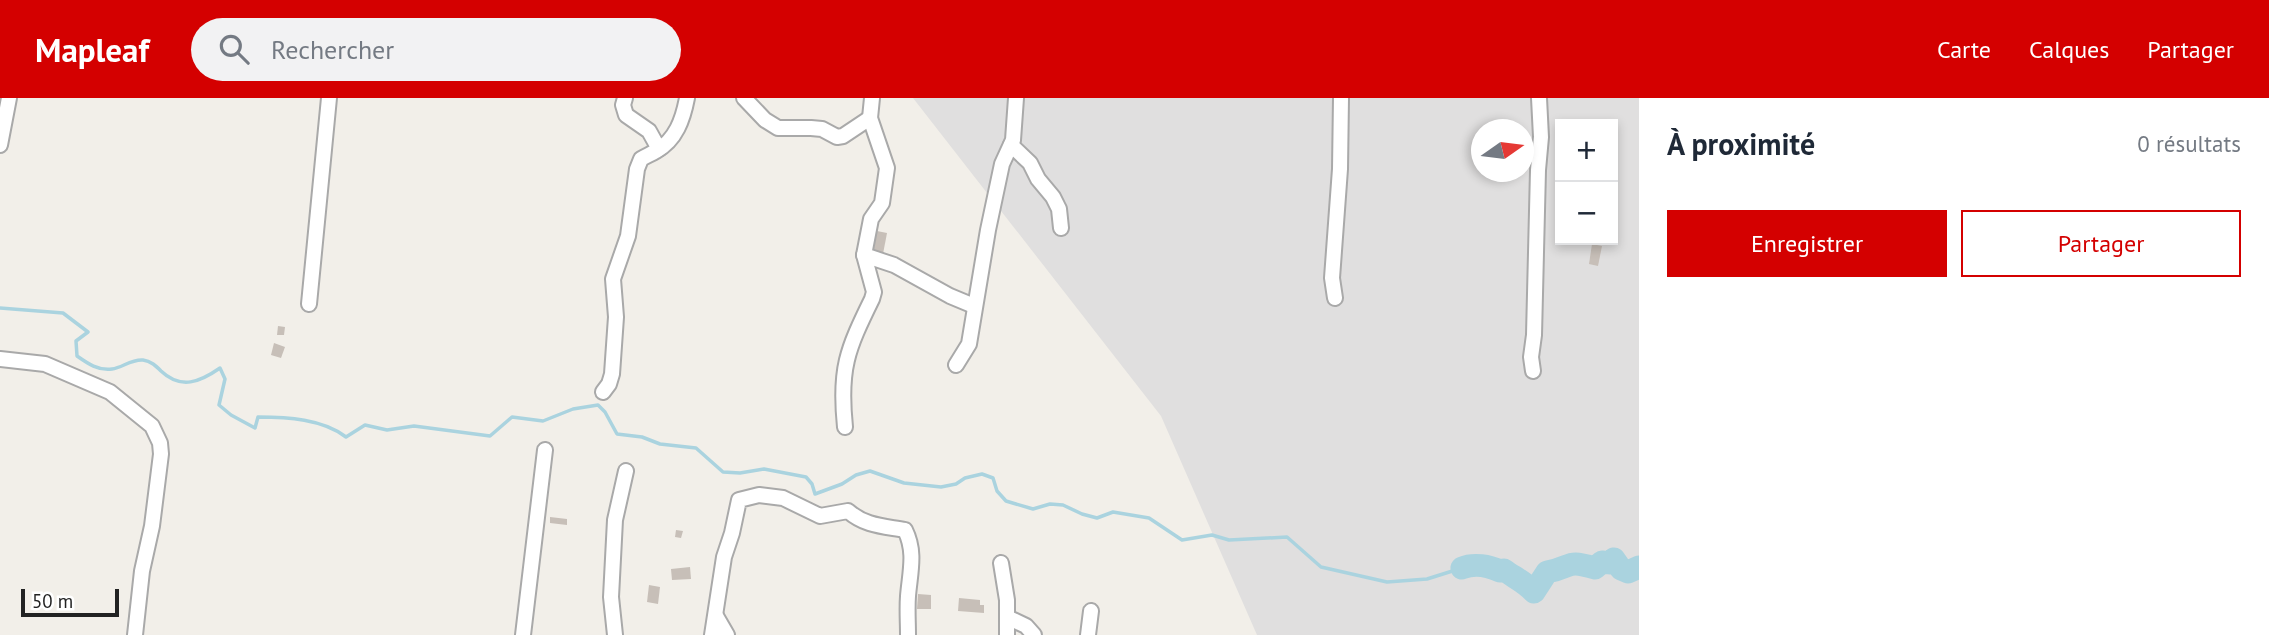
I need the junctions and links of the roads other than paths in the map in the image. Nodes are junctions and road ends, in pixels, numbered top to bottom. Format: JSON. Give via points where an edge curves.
{"nodes":[{"id":1,"x":9,"y":98,"type":"edge"},
{"id":2,"x":329,"y":98,"type":"edge"},
{"id":3,"x":625,"y":98,"type":"edge"},
{"id":4,"x":687,"y":98,"type":"edge"},
{"id":5,"x":744,"y":98,"type":"edge"},
{"id":6,"x":872,"y":98,"type":"edge"},
{"id":7,"x":1016,"y":98,"type":"edge"},
{"id":8,"x":1340,"y":98,"type":"edge"},
{"id":9,"x":1539,"y":98,"type":"edge"},
{"id":10,"x":870,"y":118,"type":"junction"},
{"id":11,"x":0,"y":145,"type":"edge"},
{"id":12,"x":1011,"y":145,"type":"junction"},
{"id":13,"x":659,"y":149,"type":"junction"},
{"id":14,"x":1061,"y":228,"type":"dead end"},
{"id":15,"x":864,"y":255,"type":"junction"},
{"id":16,"x":1335,"y":298,"type":"dead end"},
{"id":17,"x":309,"y":304,"type":"dead end"},
{"id":18,"x":974,"y":306,"type":"junction"},
{"id":19,"x":0,"y":359,"type":"edge"},
{"id":20,"x":956,"y":365,"type":"dead end"},
{"id":21,"x":1533,"y":371,"type":"dead end"},
{"id":22,"x":603,"y":393,"type":"dead end"},
{"id":23,"x":845,"y":427,"type":"dead end"},
{"id":24,"x":545,"y":450,"type":"dead end"},
{"id":25,"x":626,"y":471,"type":"dead end"},
{"id":26,"x":1001,"y":563,"type":"dead end"},
{"id":27,"x":1091,"y":611,"type":"dead end"},
{"id":28,"x":716,"y":616,"type":"junction"},
{"id":29,"x":1009,"y":618,"type":"junction"},
{"id":30,"x":135,"y":635,"type":"edge"},
{"id":31,"x":523,"y":635,"type":"edge"},
{"id":32,"x":615,"y":635,"type":"edge"},
{"id":33,"x":712,"y":635,"type":"edge"},
{"id":34,"x":727,"y":635,"type":"edge"},
{"id":35,"x":908,"y":635,"type":"edge"},
{"id":36,"x":1007,"y":635,"type":"edge"},
{"id":37,"x":1034,"y":635,"type":"edge"},
{"id":38,"x":1088,"y":635,"type":"edge"}],
"edges":[{"from":1,"to":11,"type":"street"},
{"from":2,"to":17,"type":"street"},
{"from":3,"to":13,"type":"street","via":[[626,115],[649,131]]},
{"from":4,"to":13,"type":"street","via":[[681,122]]},
{"from":5,"to":10,"type":"street","via":[[778,128],[822,129],[843,136]]},
{"from":6,"to":10,"type":"street"},
{"from":7,"to":12,"type":"street"},
{"from":8,"to":16,"type":"street"},
{"from":9,"to":21,"type":"street"},
{"from":10,"to":15,"type":"street","via":[[887,168],[882,203],[871,219]]},
{"from":12,"to":14,"type":"street","via":[[1053,197]]},
{"from":12,"to":18,"type":"street","via":[[1002,164]]},
{"from":13,"to":22,"type":"street","via":[[641,159],[637,169],[628,236],[613,279],[612,374]]},
{"from":15,"to":18,"type":"street","via":[[894,265]]},
{"from":15,"to":23,"type":"street","via":[[874,292],[847,356],[842,382]]},
{"from":18,"to":20,"type":"street","via":[[969,344]]},
{"from":19,"to":30,"type":"street","via":[[45,364],[110,392],[157,432],[161,454]]},
{"from":24,"to":31,"type":"street"},
{"from":25,"to":32,"type":"street","via":[[615,532],[611,597]]},
{"from":26,"to":29,"type":"street"},
{"from":27,"to":38,"type":"street"},
{"from":28,"to":33,"type":"street"},
{"from":28,"to":34,"type":"street"},
{"from":28,"to":35,"type":"street","via":[[738,500],[759,495],[783,498],[820,516],[848,511],[858,520],[905,530],[911,543],[912,570]]},
{"from":29,"to":36,"type":"street"},
{"from":29,"to":37,"type":"street"}]}
